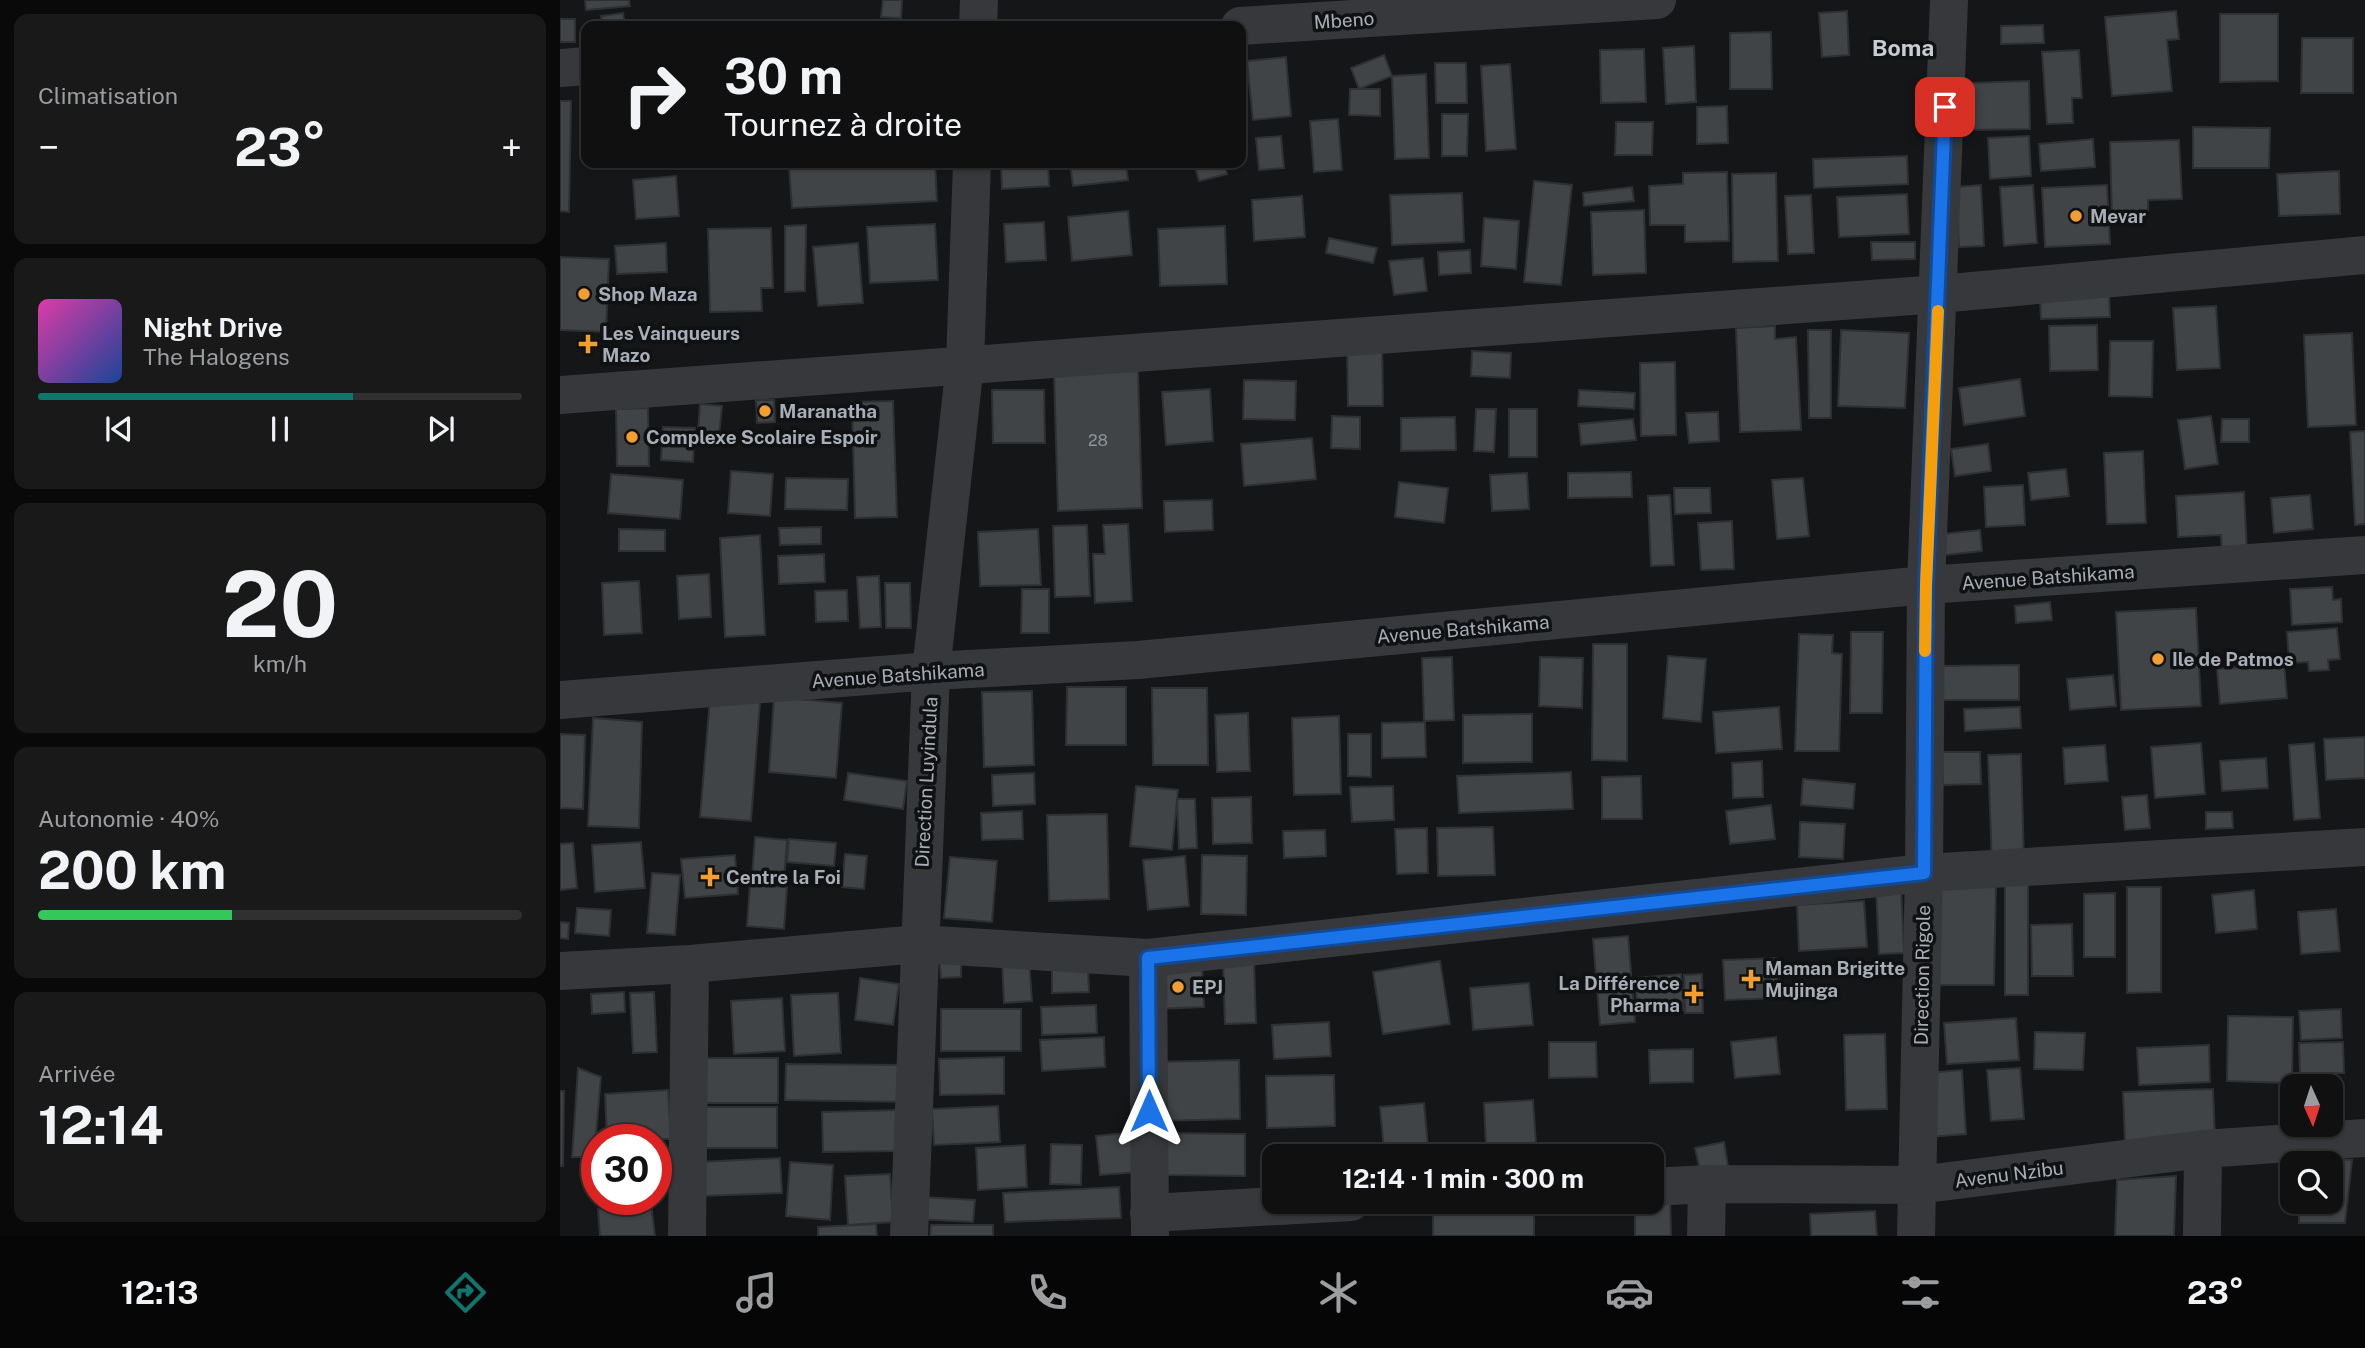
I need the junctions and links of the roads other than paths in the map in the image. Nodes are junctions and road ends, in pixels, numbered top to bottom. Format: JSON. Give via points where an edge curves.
{"nodes":[{"id":1,"x":979,"y":0,"type":"edge"},
{"id":2,"x":1657,"y":0,"type":"edge"},
{"id":3,"x":1949,"y":0,"type":"edge"},
{"id":4,"x":978,"y":21,"type":"edge"},
{"id":5,"x":1246,"y":26,"type":"edge"},
{"id":6,"x":581,"y":66,"type":"edge"},
{"id":7,"x":560,"y":68,"type":"edge"},
{"id":8,"x":972,"y":168,"type":"edge"},
{"id":9,"x":2365,"y":255,"type":"edge"},
{"id":10,"x":1939,"y":294,"type":"junction"},
{"id":11,"x":965,"y":364,"type":"junction"},
{"id":12,"x":560,"y":395,"type":"edge"},
{"id":13,"x":2365,"y":555,"type":"edge"},
{"id":14,"x":1926,"y":585,"type":"junction"},
{"id":15,"x":931,"y":671,"type":"junction"},
{"id":16,"x":560,"y":700,"type":"edge"},
{"id":17,"x":2365,"y":847,"type":"edge"},
{"id":18,"x":1924,"y":873,"type":"junction"},
{"id":19,"x":919,"y":944,"type":"junction"},
{"id":20,"x":1148,"y":958,"type":"junction"},
{"id":21,"x":690,"y":964,"type":"junction"},
{"id":22,"x":560,"y":971,"type":"edge"},
{"id":23,"x":2365,"y":1138,"type":"edge"},
{"id":24,"x":2203,"y":1149,"type":"junction"},
{"id":25,"x":1707,"y":1184,"type":"junction"},
{"id":26,"x":1918,"y":1185,"type":"junction"},
{"id":27,"x":1664,"y":1186,"type":"edge"},
{"id":28,"x":1262,"y":1212,"type":"edge"},
{"id":29,"x":1150,"y":1224,"type":"edge"},
{"id":30,"x":687,"y":1236,"type":"edge"},
{"id":31,"x":909,"y":1236,"type":"edge"},
{"id":32,"x":1706,"y":1236,"type":"edge"},
{"id":33,"x":1916,"y":1236,"type":"edge"},
{"id":34,"x":2202,"y":1236,"type":"edge"}],
"edges":[{"from":1,"to":4,"type":"street"},
{"from":2,"to":5,"type":"street","name":"Mbeno"},
{"from":3,"to":10,"type":"street","name":"Direction Rigole"},
{"from":6,"to":7,"type":"street"},
{"from":8,"to":11,"type":"street","name":"Direction Luyindula"},
{"from":9,"to":10,"type":"street"},
{"from":10,"to":11,"type":"street"},
{"from":10,"to":14,"type":"street","name":"Direction Rigole"},
{"from":11,"to":12,"type":"street"},
{"from":11,"to":15,"type":"street","name":"Direction Luyindula"},
{"from":13,"to":14,"type":"street","name":"Avenue Batshikama"},
{"from":14,"to":15,"type":"street","name":"Avenue Batshikama","via":[[1138,660]]},
{"from":14,"to":18,"type":"street","name":"Direction Rigole"},
{"from":15,"to":16,"type":"street","name":"Avenue Batshikama"},
{"from":15,"to":19,"type":"street","name":"Direction Luyindula"},
{"from":17,"to":18,"type":"street"},
{"from":18,"to":20,"type":"street"},
{"from":18,"to":26,"type":"street","name":"Direction Rigole"},
{"from":19,"to":20,"type":"street"},
{"from":19,"to":21,"type":"street"},
{"from":19,"to":31,"type":"street","name":"Direction Luyindula"},
{"from":20,"to":29,"type":"street"},
{"from":21,"to":22,"type":"street"},
{"from":21,"to":30,"type":"street"},
{"from":23,"to":24,"type":"street","name":"Avenu Nzibu"},
{"from":24,"to":26,"type":"street","name":"Avenu Nzibu"},
{"from":24,"to":34,"type":"street"},
{"from":25,"to":26,"type":"street","name":"Avenu Nzibu"},
{"from":25,"to":27,"type":"street","name":"Avenu Nzibu"},
{"from":25,"to":32,"type":"street"},
{"from":26,"to":33,"type":"street","name":"Direction Rigole"},
{"from":28,"to":29,"type":"street"}]}
